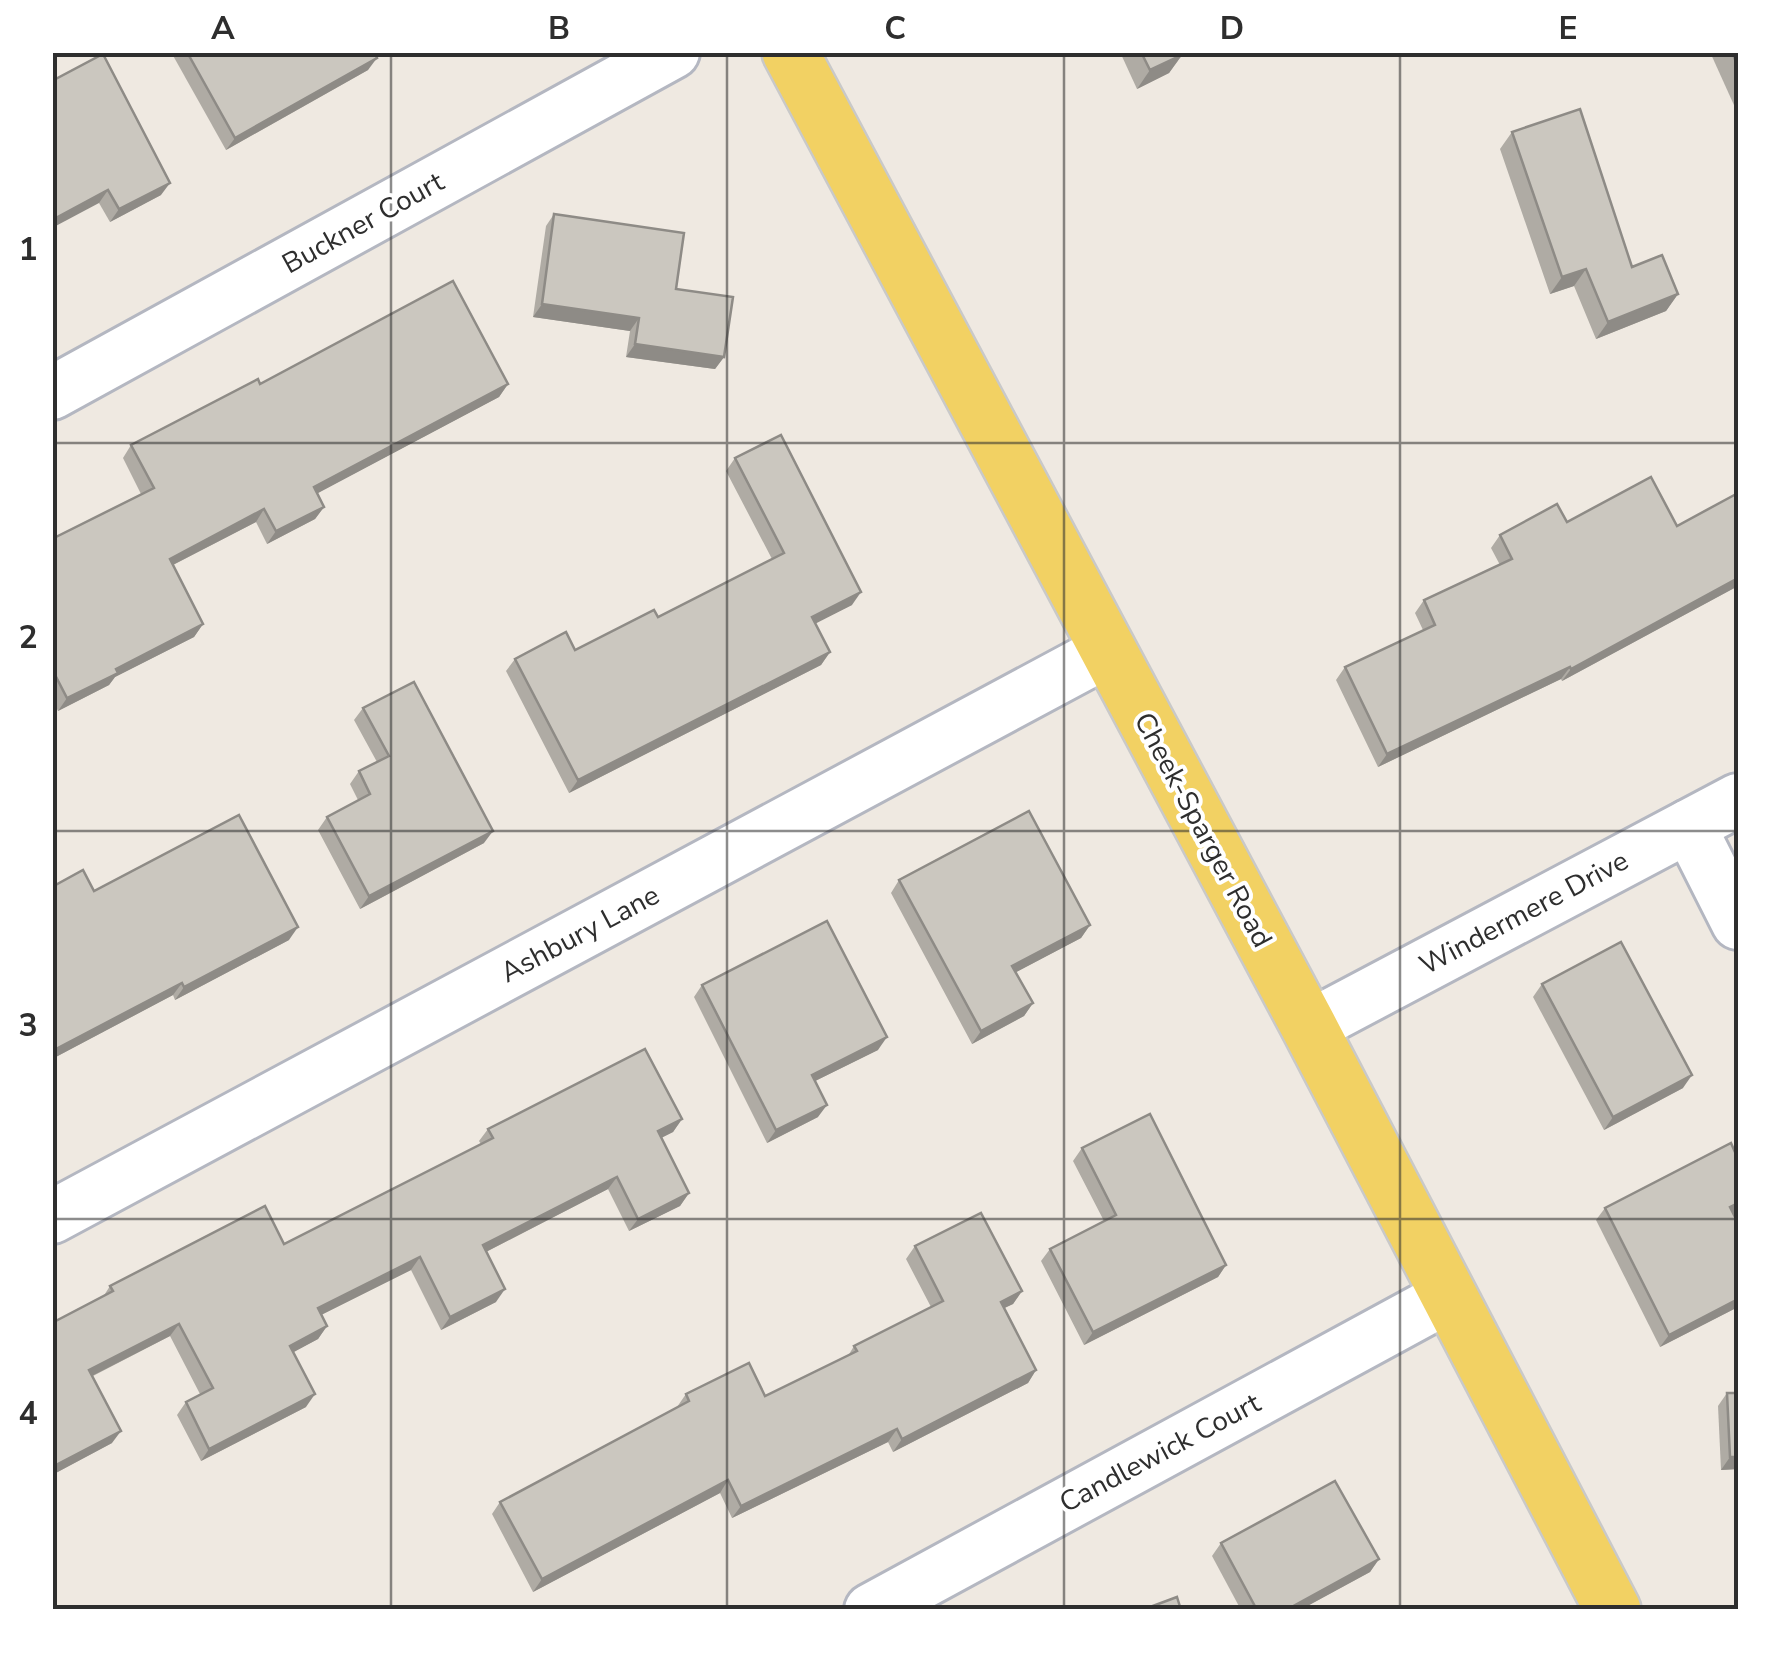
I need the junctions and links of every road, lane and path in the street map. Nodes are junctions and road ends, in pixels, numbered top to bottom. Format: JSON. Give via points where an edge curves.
{"nodes":[{"id":1,"x":673,"y":52,"type":"edge"},
{"id":2,"x":790,"y":52,"type":"edge"},
{"id":3,"x":52,"y":392,"type":"edge"},
{"id":4,"x":1107,"y":651,"type":"junction"},
{"id":5,"x":1738,"y":800,"type":"edge"},
{"id":6,"x":1690,"y":826,"type":"junction"},
{"id":7,"x":1738,"y":923,"type":"edge"},
{"id":8,"x":1309,"y":1027,"type":"junction"},
{"id":9,"x":52,"y":1217,"type":"edge"},
{"id":10,"x":1449,"y":1296,"type":"junction"},
{"id":11,"x":870,"y":1610,"type":"edge"},
{"id":12,"x":1613,"y":1610,"type":"edge"}],
"edges":[{"from":1,"to":3,"type":"street","name":"Buckner Court"},
{"from":2,"to":4,"type":"main road","name":"Cheek-Sparger Road"},
{"from":4,"to":8,"type":"main road","name":"Cheek-Sparger Road"},
{"from":4,"to":9,"type":"street","name":"Ashbury Lane"},
{"from":5,"to":6,"type":"street","name":"Windermere Drive"},
{"from":6,"to":7,"type":"street"},
{"from":6,"to":8,"type":"street","name":"Windermere Drive"},
{"from":8,"to":10,"type":"main road","name":"Cheek-Sparger Road"},
{"from":10,"to":11,"type":"street","name":"Candlewick Court"},
{"from":10,"to":12,"type":"main road","name":"Cheek-Sparger Road"}]}
